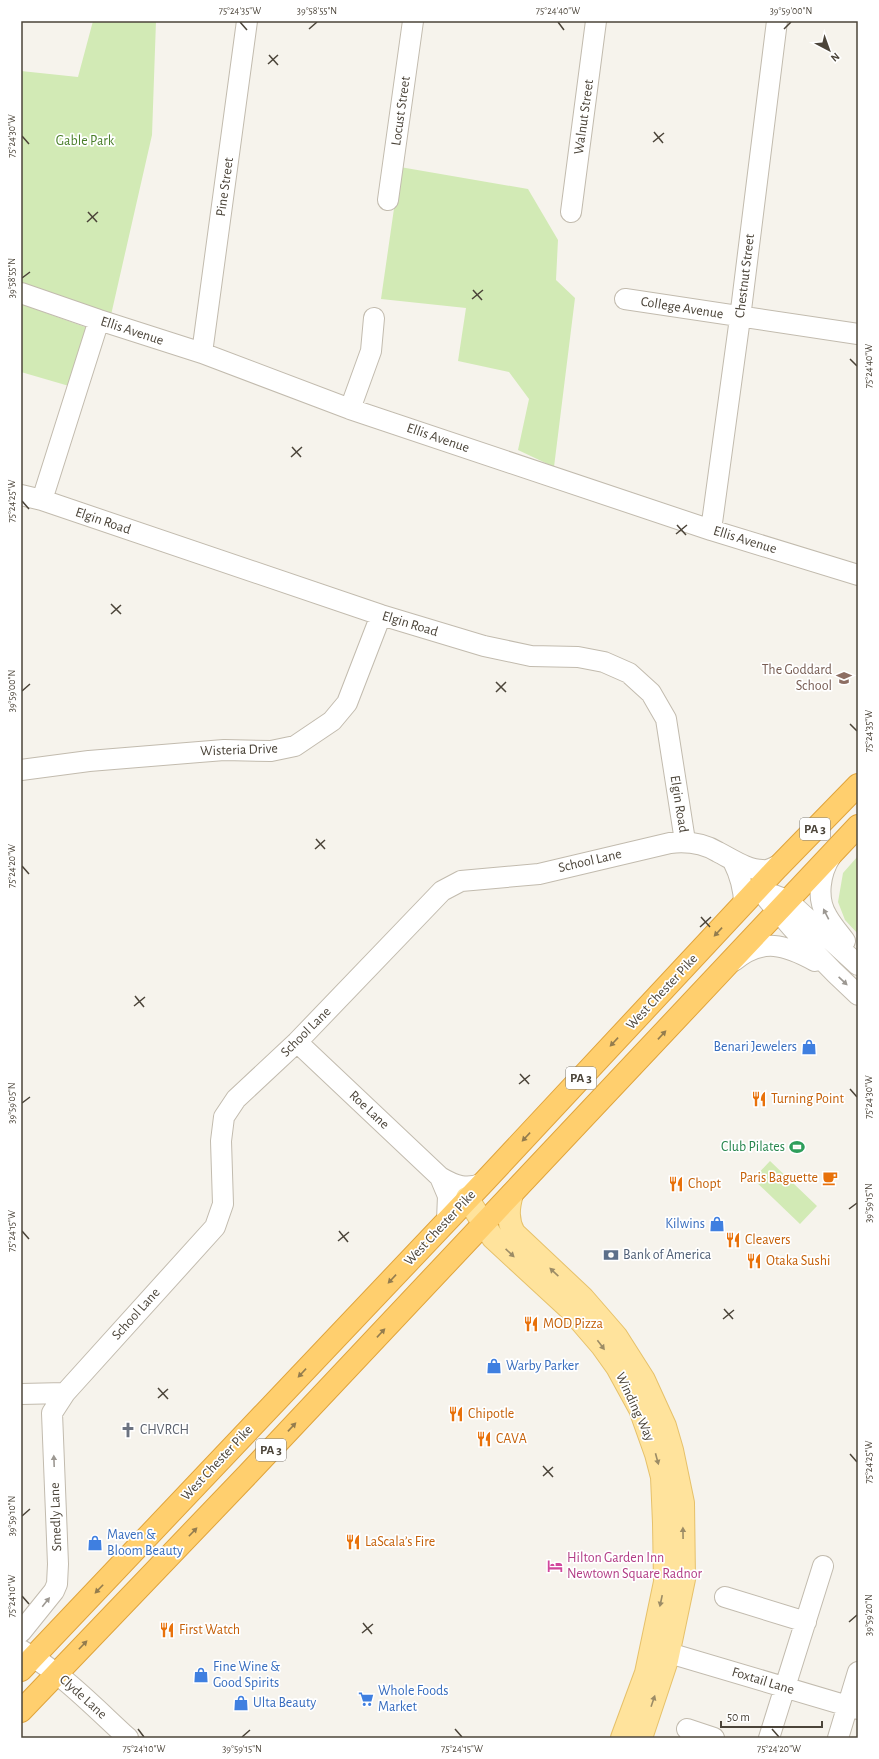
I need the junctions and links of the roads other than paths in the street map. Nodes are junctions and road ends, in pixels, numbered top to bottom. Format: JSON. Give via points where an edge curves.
{"nodes":[{"id":1,"x":247,"y":21,"type":"edge"},
{"id":2,"x":413,"y":21,"type":"edge"},
{"id":3,"x":596,"y":21,"type":"edge"},
{"id":4,"x":777,"y":21,"type":"edge"},
{"id":5,"x":388,"y":200,"type":"dead end"},
{"id":6,"x":571,"y":212,"type":"dead end"},
{"id":7,"x":21,"y":293,"type":"edge"},
{"id":8,"x":625,"y":299,"type":"dead end"},
{"id":9,"x":374,"y":318,"type":"dead end"},
{"id":10,"x":740,"y":318,"type":"junction"},
{"id":11,"x":99,"y":320,"type":"junction"},
{"id":12,"x":858,"y":334,"type":"edge"},
{"id":13,"x":202,"y":353,"type":"junction"},
{"id":14,"x":350,"y":408,"type":"junction"},
{"id":15,"x":21,"y":495,"type":"edge"},
{"id":16,"x":42,"y":500,"type":"junction"},
{"id":17,"x":711,"y":530,"type":"junction"},
{"id":18,"x":858,"y":575,"type":"edge"},
{"id":19,"x":381,"y":616,"type":"junction"},
{"id":20,"x":21,"y":770,"type":"edge"},
{"id":21,"x":858,"y":785,"type":"edge"},
{"id":22,"x":858,"y":826,"type":"edge"},
{"id":23,"x":685,"y":841,"type":"junction"},
{"id":24,"x":834,"y":851,"type":"junction"},
{"id":25,"x":733,"y":861,"type":"junction"},
{"id":26,"x":781,"y":864,"type":"junction"},
{"id":27,"x":752,"y":896,"type":"junction"},
{"id":28,"x":782,"y":906,"type":"junction"},
{"id":29,"x":858,"y":956,"type":"edge"},
{"id":30,"x":858,"y":965,"type":"edge"},
{"id":31,"x":827,"y":967,"type":"junction"},
{"id":32,"x":720,"y":973,"type":"junction"},
{"id":33,"x":858,"y":996,"type":"edge"},
{"id":34,"x":297,"y":1042,"type":"junction"},
{"id":35,"x":440,"y":1177,"type":"junction"},
{"id":36,"x":483,"y":1183,"type":"junction"},
{"id":37,"x":512,"y":1194,"type":"junction"},
{"id":38,"x":467,"y":1198,"type":"junction"},
{"id":39,"x":447,"y":1220,"type":"junction"},
{"id":40,"x":484,"y":1224,"type":"junction"},
{"id":41,"x":64,"y":1393,"type":"junction"},
{"id":42,"x":21,"y":1394,"type":"edge"},
{"id":43,"x":823,"y":1566,"type":"dead end"},
{"id":44,"x":725,"y":1597,"type":"dead end"},
{"id":45,"x":806,"y":1622,"type":"junction"},
{"id":46,"x":21,"y":1632,"type":"edge"},
{"id":47,"x":669,"y":1653,"type":"junction"},
{"id":48,"x":25,"y":1659,"type":"edge"},
{"id":49,"x":858,"y":1672,"type":"edge"},
{"id":50,"x":56,"y":1673,"type":"junction"},
{"id":51,"x":785,"y":1688,"type":"junction"},
{"id":52,"x":853,"y":1708,"type":"edge"},
{"id":53,"x":21,"y":1711,"type":"edge"},
{"id":54,"x":686,"y":1729,"type":"dead end"},
{"id":55,"x":128,"y":1738,"type":"edge"},
{"id":56,"x":622,"y":1738,"type":"edge"},
{"id":57,"x":641,"y":1738,"type":"edge"},
{"id":58,"x":714,"y":1738,"type":"edge"},
{"id":59,"x":769,"y":1738,"type":"edge"},
{"id":60,"x":838,"y":1738,"type":"edge"}],
"edges":[{"from":1,"to":13,"type":"street","name":"Pine Street"},
{"from":2,"to":5,"type":"street","name":"Locust Street"},
{"from":3,"to":6,"type":"street","name":"Walnut Street"},
{"from":4,"to":10,"type":"street","name":"Chestnut Street"},
{"from":7,"to":11,"type":"street","name":"Ellis Avenue"},
{"from":8,"to":10,"type":"street","name":"College Avenue"},
{"from":9,"to":14,"type":"street","via":[[371,351]]},
{"from":10,"to":12,"type":"street","name":"College Avenue"},
{"from":10,"to":17,"type":"street","name":"Chestnut Street"},
{"from":11,"to":13,"type":"street","name":"Ellis Avenue"},
{"from":11,"to":16,"type":"street"},
{"from":13,"to":14,"type":"street","name":"Ellis Avenue"},
{"from":14,"to":17,"type":"street","name":"Ellis Avenue"},
{"from":15,"to":16,"type":"street","name":"Elgin Road"},
{"from":16,"to":19,"type":"street","name":"Elgin Road"},
{"from":17,"to":18,"type":"street","name":"Ellis Avenue"},
{"from":19,"to":20,"type":"street","name":"Wisteria Drive","via":[[347,703],[332,721],[295,746],[271,751],[224,750],[89,761]]},
{"from":19,"to":23,"type":"street","name":"Elgin Road","via":[[484,646],[531,656],[578,657],[604,662],[629,673],[651,693],[666,719]]},
{"from":21,"to":26,"type":"highway","name":"West Chester Pike","number":"PA 3"},
{"from":22,"to":24,"type":"highway","name":"West Chester Pike","number":"PA 3"},
{"from":23,"to":25,"type":"street","name":"School Lane","via":[[716,851]]},
{"from":23,"to":34,"type":"street","name":"School Lane","via":[[539,874],[461,881],[442,891]]},
{"from":24,"to":28,"type":"highway","name":"West Chester Pike","number":"PA 3"},
{"from":29,"to":24,"type":"street","one_way":true,"via":[[830,921],[822,902],[825,865]]},
{"from":25,"to":26,"type":"street","name":"School Lane","via":[[764,871]]},
{"from":25,"to":27,"type":"street","via":[[743,886]]},
{"from":26,"to":27,"type":"highway","name":"West Chester Pike","number":"PA 3"},
{"from":27,"to":28,"type":"street"},
{"from":27,"to":36,"type":"highway","name":"West Chester Pike","number":"PA 3","one_way":true},
{"from":28,"to":30,"type":"street"},
{"from":28,"to":31,"type":"street"},
{"from":28,"to":32,"type":"highway","name":"West Chester Pike","number":"PA 3"},
{"from":31,"to":32,"type":"street","via":[[789,948],[770,946],[740,956]]},
{"from":31,"to":33,"type":"street","one_way":true},
{"from":37,"to":32,"type":"highway","name":"West Chester Pike","number":"PA 3","one_way":true},
{"from":34,"to":35,"type":"street","name":"Roe Lane"},
{"from":34,"to":41,"type":"street","name":"School Lane","via":[[236,1099],[224,1117],[221,1141],[223,1204],[214,1227]]},
{"from":35,"to":36,"type":"street","name":"Roe Lane","via":[[458,1186],[468,1187]]},
{"from":35,"to":39,"type":"street","name":"Roe Lane","via":[[448,1196]]},
{"from":36,"to":38,"type":"highway","name":"West Chester Pike","number":"PA 3"},
{"from":37,"to":40,"type":"highway","name":"West Chester Pike","number":"PA 3"},
{"from":47,"to":37,"type":"main road","name":"Winding Way","one_way":true,"via":[[684,1579],[682,1503],[678,1473],[665,1426],[644,1380],[616,1336],[583,1298],[514,1233],[509,1222],[508,1208]]},
{"from":38,"to":39,"type":"highway","name":"West Chester Pike","number":"PA 3"},
{"from":38,"to":40,"type":"main road","name":"Winding Way"},
{"from":39,"to":48,"type":"highway","name":"West Chester Pike","number":"PA 3","one_way":true},
{"from":50,"to":40,"type":"highway","name":"West Chester Pike","number":"PA 3","one_way":true},
{"from":40,"to":56,"type":"main road","name":"Winding Way","one_way":true,"via":[[493,1238],[571,1310],[602,1346],[640,1409],[656,1454],[662,1477],[664,1582],[646,1673]]},
{"from":41,"to":42,"type":"street"},
{"from":46,"to":41,"type":"street","name":"Smedly Lane","one_way":true,"via":[[57,1584],[52,1413]]},
{"from":43,"to":45,"type":"street"},
{"from":44,"to":45,"type":"street"},
{"from":45,"to":51,"type":"street"},
{"from":47,"to":51,"type":"street","name":"Foxtail Lane"},
{"from":57,"to":47,"type":"main road","name":"Winding Way","one_way":true},
{"from":48,"to":50,"type":"street","name":"Clyde Lane"},
{"from":49,"to":52,"type":"street"},
{"from":50,"to":53,"type":"highway","name":"West Chester Pike","number":"PA 3"},
{"from":50,"to":55,"type":"street","name":"Clyde Lane"},
{"from":51,"to":52,"type":"street","name":"Foxtail Lane"},
{"from":51,"to":59,"type":"street"},
{"from":52,"to":60,"type":"street"},
{"from":54,"to":58,"type":"street"}]}
